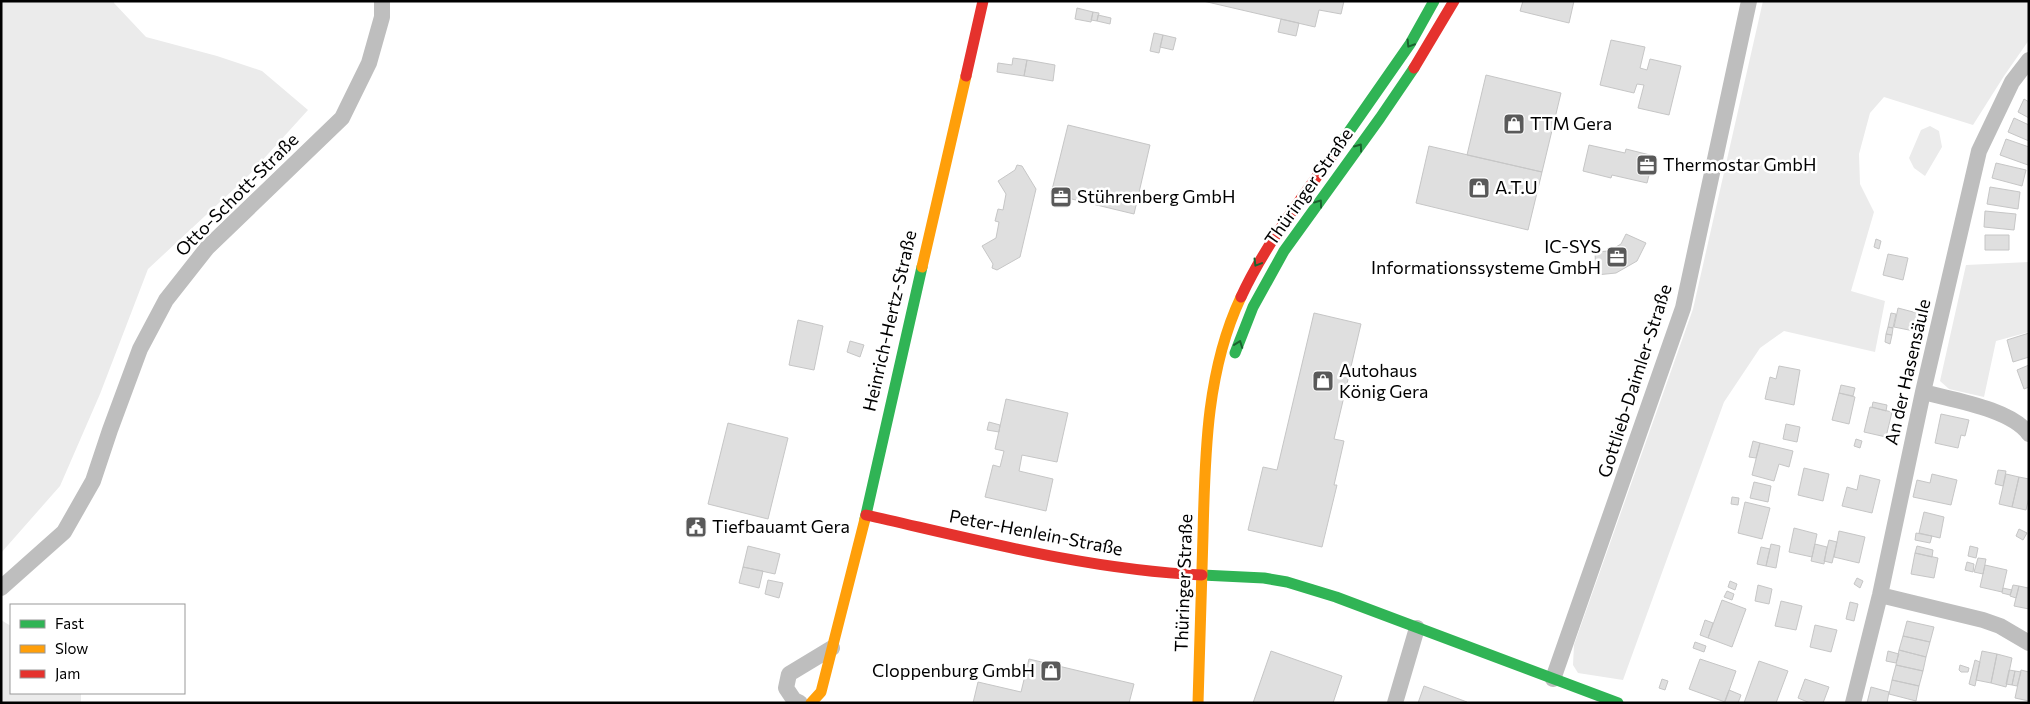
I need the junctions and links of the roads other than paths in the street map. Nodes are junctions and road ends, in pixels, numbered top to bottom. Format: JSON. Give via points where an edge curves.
{"nodes":[{"id":1,"x":382,"y":1,"type":"edge"},
{"id":2,"x":984,"y":1,"type":"edge"},
{"id":3,"x":1434,"y":1,"type":"edge"},
{"id":4,"x":1454,"y":1,"type":"edge"},
{"id":5,"x":1749,"y":1,"type":"edge"},
{"id":6,"x":2029,"y":60,"type":"edge"},
{"id":7,"x":1317,"y":176,"type":"junction"},
{"id":8,"x":1330,"y":186,"type":"junction"},
{"id":9,"x":1923,"y":392,"type":"junction"},
{"id":10,"x":1213,"y":405,"type":"junction"},
{"id":11,"x":2029,"y":434,"type":"edge"},
{"id":12,"x":866,"y":516,"type":"junction"},
{"id":13,"x":1202,"y":575,"type":"junction"},
{"id":14,"x":1,"y":588,"type":"edge"},
{"id":15,"x":1880,"y":595,"type":"junction"},
{"id":16,"x":1417,"y":628,"type":"junction"},
{"id":17,"x":2029,"y":643,"type":"edge"},
{"id":18,"x":832,"y":648,"type":"junction"},
{"id":19,"x":1553,"y":679,"type":"junction"},
{"id":20,"x":800,"y":703,"type":"edge"},
{"id":21,"x":811,"y":703,"type":"edge"},
{"id":22,"x":1198,"y":703,"type":"edge"},
{"id":23,"x":1395,"y":703,"type":"edge"},
{"id":24,"x":1618,"y":703,"type":"edge"},
{"id":25,"x":1853,"y":703,"type":"edge"}],
"edges":[{"from":1,"to":14,"type":"street","name":"Otto-Schott-Straße","via":[[382,16],[370,63],[342,118],[207,248],[166,300],[140,349],[93,481],[64,532]]},
{"from":2,"to":12,"type":"street","name":"Heinrich-Hertz-Straße"},
{"from":3,"to":7,"type":"street","name":"Thüringer Straße","one_way":true,"via":[[1410,44]]},
{"from":8,"to":4,"type":"street","name":"Thüringer Straße","one_way":true,"via":[[1380,118]]},
{"from":5,"to":19,"type":"street","name":"Gottlieb-Daimler-Straße","via":[[1684,308]]},
{"from":6,"to":9,"type":"street","name":"An der Hasensäule","via":[[2012,82],[1979,151]]},
{"from":7,"to":8,"type":"street"},
{"from":7,"to":10,"type":"street","name":"Thüringer Straße","one_way":true,"via":[[1253,270],[1221,349]]},
{"from":10,"to":8,"type":"street","name":"Thüringer Straße","one_way":true,"via":[[1266,282]]},
{"from":9,"to":11,"type":"street","via":[[2004,414]]},
{"from":9,"to":15,"type":"street","name":"An der Hasensäule"},
{"from":10,"to":13,"type":"street","name":"Thüringer Straße","via":[[1205,465]]},
{"from":12,"to":13,"type":"street","name":"Peter-Henlein-Straße","via":[[1042,554],[1111,566]]},
{"from":12,"to":18,"type":"street","name":"Heinrich-Hertz-Straße"},
{"from":13,"to":16,"type":"street","name":"Peter-Henlein-Straße","via":[[1264,578],[1309,587]]},
{"from":13,"to":22,"type":"street","name":"Thüringer Straße"},
{"from":15,"to":17,"type":"street","via":[[1983,620]]},
{"from":15,"to":25,"type":"street","name":"An der Hasensäule"},
{"from":16,"to":19,"type":"street","name":"Peter-Henlein-Straße"},
{"from":16,"to":23,"type":"street"},
{"from":18,"to":20,"type":"street","via":[[789,674],[786,688]]},
{"from":18,"to":21,"type":"street","name":"Heinrich-Hertz-Straße","via":[[821,692]]},
{"from":19,"to":24,"type":"street","name":"Peter-Henlein-Straße"}]}
